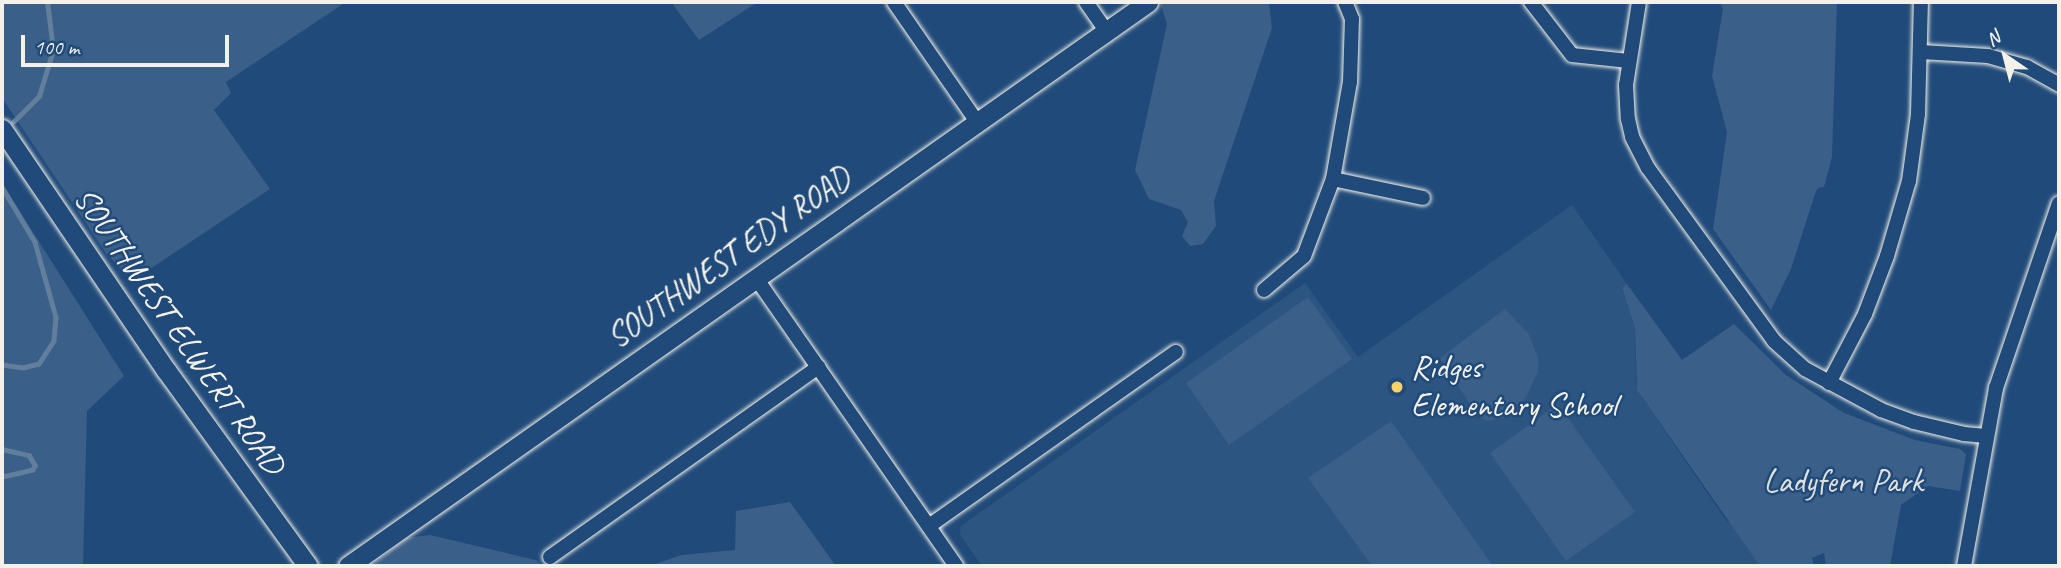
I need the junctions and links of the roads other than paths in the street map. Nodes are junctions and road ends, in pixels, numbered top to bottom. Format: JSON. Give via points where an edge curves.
{"nodes":[{"id":1,"x":894,"y":2,"type":"edge"},
{"id":2,"x":1086,"y":2,"type":"edge"},
{"id":3,"x":1147,"y":2,"type":"edge"},
{"id":4,"x":1345,"y":2,"type":"edge"},
{"id":5,"x":1531,"y":2,"type":"edge"},
{"id":6,"x":1639,"y":2,"type":"edge"},
{"id":7,"x":1921,"y":2,"type":"edge"},
{"id":8,"x":1106,"y":31,"type":"junction"},
{"id":9,"x":1921,"y":52,"type":"junction"},
{"id":10,"x":1629,"y":61,"type":"junction"},
{"id":11,"x":2059,"y":85,"type":"edge"},
{"id":12,"x":976,"y":122,"type":"junction"},
{"id":13,"x":2,"y":129,"type":"edge"},
{"id":14,"x":1333,"y":179,"type":"junction"},
{"id":15,"x":1423,"y":198,"type":"dead end"},
{"id":16,"x":2059,"y":203,"type":"edge"},
{"id":17,"x":756,"y":278,"type":"junction"},
{"id":18,"x":1264,"y":290,"type":"dead end"},
{"id":19,"x":1176,"y":352,"type":"dead end"},
{"id":20,"x":818,"y":367,"type":"junction"},
{"id":21,"x":1829,"y":383,"type":"junction"},
{"id":22,"x":1986,"y":436,"type":"junction"},
{"id":23,"x":929,"y":526,"type":"junction"},
{"id":24,"x":550,"y":557,"type":"dead end"},
{"id":25,"x":308,"y":566,"type":"edge"},
{"id":26,"x":348,"y":566,"type":"edge"},
{"id":27,"x":956,"y":566,"type":"edge"},
{"id":28,"x":1965,"y":566,"type":"edge"}],
"edges":[{"from":1,"to":12,"type":"street"},
{"from":2,"to":8,"type":"street"},
{"from":3,"to":8,"type":"main road","name":"SOUTHWEST EDY ROAD"},
{"from":4,"to":14,"type":"street","via":[[1352,19],[1350,82]]},
{"from":5,"to":10,"type":"street","via":[[1572,55]]},
{"from":6,"to":10,"type":"street"},
{"from":7,"to":9,"type":"street"},
{"from":8,"to":12,"type":"main road","name":"SOUTHWEST EDY ROAD"},
{"from":9,"to":11,"type":"street","via":[[1988,56],[2027,67]]},
{"from":9,"to":21,"type":"street","via":[[1909,181],[1865,314]]},
{"from":10,"to":21,"type":"street","via":[[1628,119],[1648,168],[1774,341]]},
{"from":12,"to":17,"type":"main road","name":"SOUTHWEST EDY ROAD"},
{"from":13,"to":25,"type":"main road","name":"SOUTHWEST ELWERT ROAD"},
{"from":14,"to":15,"type":"street"},
{"from":14,"to":18,"type":"street","via":[[1304,256]]},
{"from":16,"to":22,"type":"street","via":[[1996,388]]},
{"from":17,"to":20,"type":"street"},
{"from":17,"to":26,"type":"main road","name":"SOUTHWEST EDY ROAD"},
{"from":19,"to":23,"type":"street"},
{"from":20,"to":23,"type":"street"},
{"from":20,"to":24,"type":"street"},
{"from":21,"to":22,"type":"street","via":[[1914,422]]},
{"from":22,"to":28,"type":"street"},
{"from":23,"to":27,"type":"street"}]}
